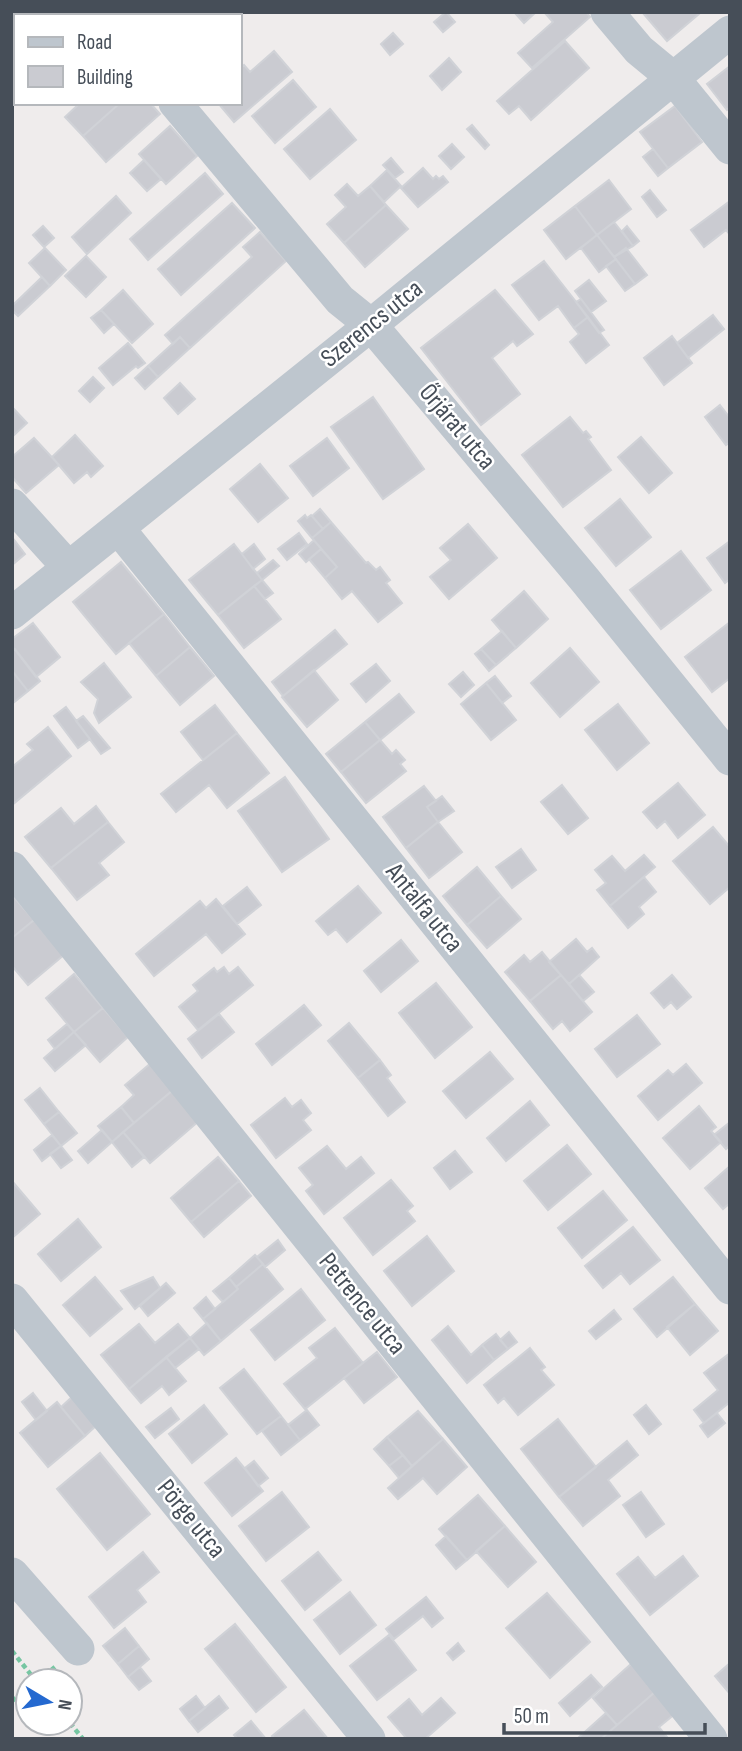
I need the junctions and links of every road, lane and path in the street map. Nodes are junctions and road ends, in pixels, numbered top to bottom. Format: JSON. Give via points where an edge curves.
{"nodes":[{"id":1,"x":607,"y":12,"type":"edge"},
{"id":2,"x":730,"y":32,"type":"edge"},
{"id":3,"x":673,"y":78,"type":"junction"},
{"id":4,"x":177,"y":105,"type":"edge"},
{"id":5,"x":730,"y":148,"type":"edge"},
{"id":6,"x":370,"y":325,"type":"junction"},
{"id":7,"x":12,"y":505,"type":"edge"},
{"id":8,"x":118,"y":528,"type":"junction"},
{"id":9,"x":68,"y":567,"type":"junction"},
{"id":10,"x":12,"y":613,"type":"edge"},
{"id":11,"x":730,"y":759,"type":"edge"},
{"id":12,"x":12,"y":869,"type":"edge"},
{"id":13,"x":730,"y":1288,"type":"edge"},
{"id":14,"x":12,"y":1300,"type":"edge"},
{"id":15,"x":12,"y":1574,"type":"edge"},
{"id":16,"x":78,"y":1649,"type":"dead end"},
{"id":17,"x":12,"y":1651,"type":"edge"},
{"id":18,"x":25,"y":1667,"type":"edge"},
{"id":19,"x":369,"y":1739,"type":"edge"},
{"id":20,"x":711,"y":1739,"type":"edge"}],
"edges":[{"from":1,"to":3,"type":"street","via":[[639,50]]},
{"from":2,"to":3,"type":"street","name":"Szerencs utca"},
{"from":3,"to":5,"type":"street"},
{"from":3,"to":6,"type":"street","name":"Szerencs utca"},
{"from":4,"to":6,"type":"street","name":"Őrjárat utca","via":[[340,300]]},
{"from":6,"to":8,"type":"street","name":"Szerencs utca"},
{"from":6,"to":11,"type":"street","name":"Őrjárat utca"},
{"from":7,"to":9,"type":"street"},
{"from":8,"to":9,"type":"street","name":"Szerencs utca"},
{"from":8,"to":13,"type":"street","name":"Antalfa utca"},
{"from":9,"to":10,"type":"street","name":"Szerencs utca"},
{"from":12,"to":20,"type":"street","name":"Petrence utca"},
{"from":14,"to":19,"type":"street","name":"Pörge utca"},
{"from":15,"to":16,"type":"street"},
{"from":17,"to":18,"type":"path"}]}
